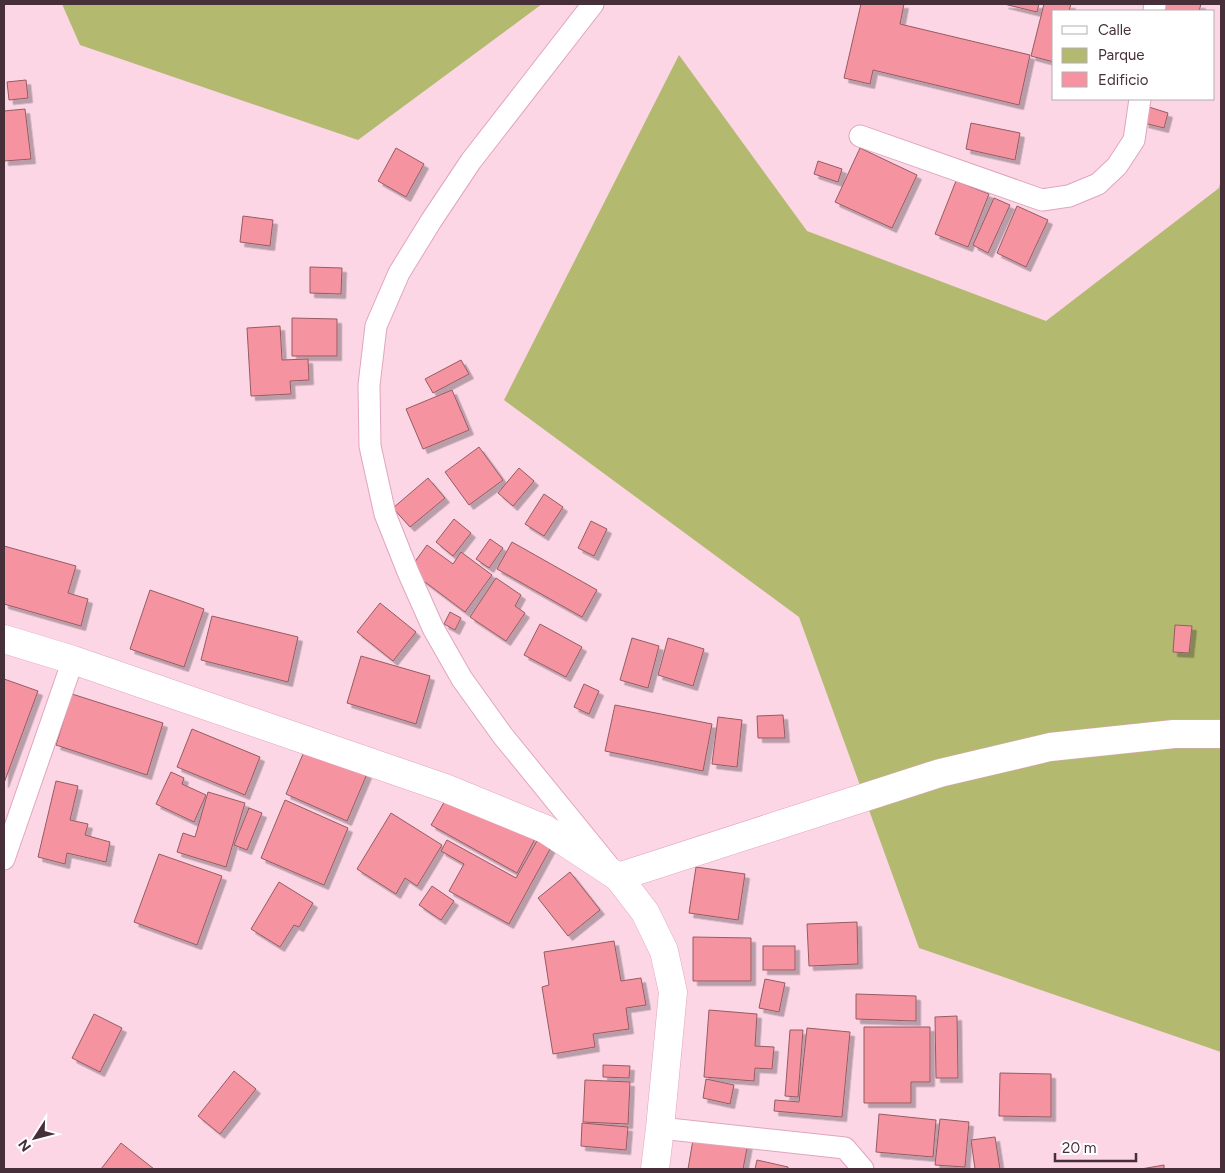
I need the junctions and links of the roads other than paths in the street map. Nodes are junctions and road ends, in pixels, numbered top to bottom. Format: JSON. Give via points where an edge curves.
{"nodes":[{"id":1,"x":593,"y":4,"type":"edge"},
{"id":2,"x":1140,"y":100,"type":"edge"},
{"id":3,"x":860,"y":136,"type":"dead end"},
{"id":4,"x":4,"y":639,"type":"edge"},
{"id":5,"x":74,"y":660,"type":"junction"},
{"id":6,"x":1221,"y":734,"type":"edge"},
{"id":7,"x":4,"y":859,"type":"edge"},
{"id":8,"x":618,"y":877,"type":"junction"},
{"id":9,"x":660,"y":1128,"type":"junction"},
{"id":10,"x":654,"y":1169,"type":"edge"},
{"id":11,"x":863,"y":1169,"type":"edge"}],
"edges":[{"from":1,"to":8,"type":"street","via":[[471,161],[399,273],[376,326],[370,385],[370,446],[385,514],[433,628],[462,679]]},
{"from":2,"to":3,"type":"street","via":[[1134,140],[1117,166],[1098,184],[1069,196],[1042,200]]},
{"from":4,"to":5,"type":"street"},
{"from":5,"to":7,"type":"street"},
{"from":5,"to":8,"type":"street","via":[[445,788],[545,829]]},
{"from":6,"to":8,"type":"street","via":[[1174,734],[1050,747],[940,773]]},
{"from":8,"to":9,"type":"street","via":[[645,912],[664,951],[673,992]]},
{"from":9,"to":10,"type":"street"},
{"from":9,"to":11,"type":"street","via":[[845,1148]]}]}
